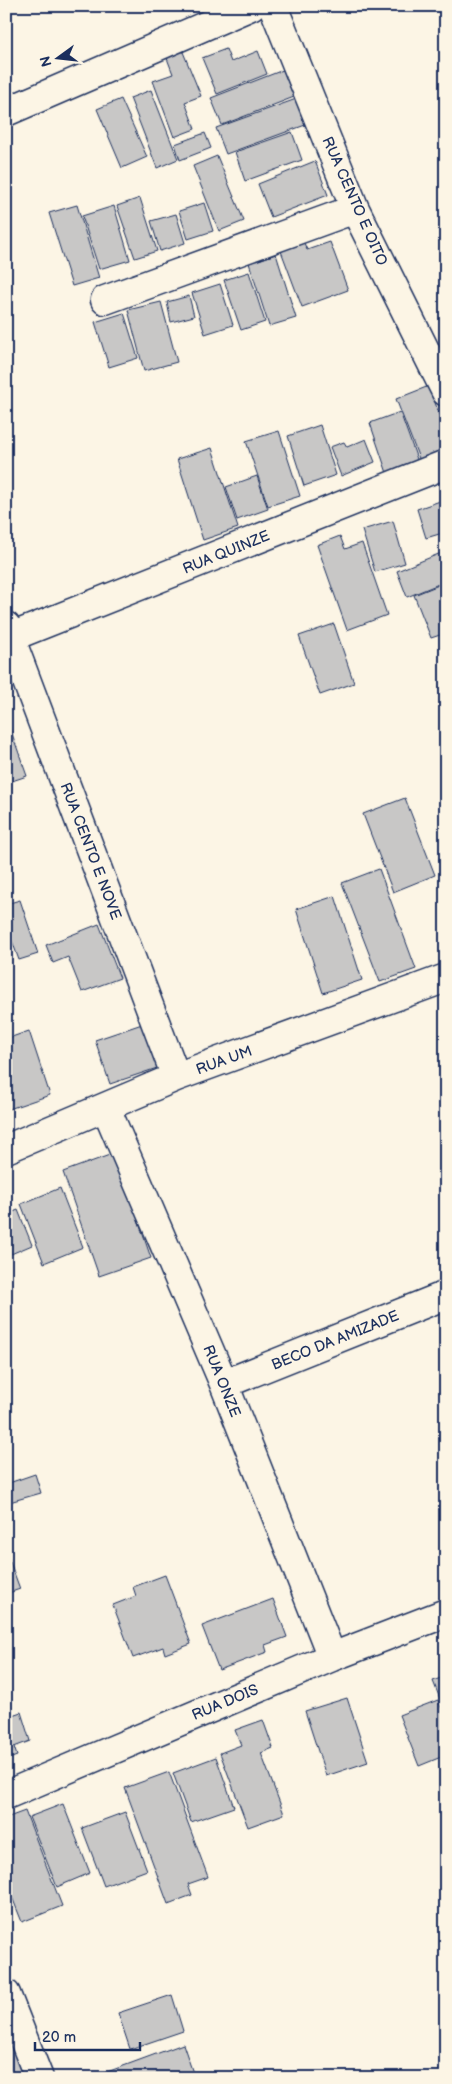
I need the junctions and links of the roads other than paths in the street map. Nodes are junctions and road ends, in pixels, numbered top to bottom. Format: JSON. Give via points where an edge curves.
{"nodes":[{"id":1,"x":251,"y":6,"type":"edge"},
{"id":2,"x":273,"y":6,"type":"edge"},
{"id":3,"x":6,"y":112,"type":"edge"},
{"id":4,"x":355,"y":209,"type":"junction"},
{"id":5,"x":105,"y":300,"type":"dead end"},
{"id":6,"x":446,"y":392,"type":"edge"},
{"id":7,"x":446,"y":464,"type":"edge"},
{"id":8,"x":8,"y":634,"type":"edge"},
{"id":9,"x":444,"y":984,"type":"edge"},
{"id":10,"x":176,"y":1077,"type":"junction"},
{"id":11,"x":106,"y":1108,"type":"junction"},
{"id":12,"x":6,"y":1149,"type":"edge"},
{"id":13,"x":446,"y":1295,"type":"edge"},
{"id":14,"x":224,"y":1384,"type":"junction"},
{"id":15,"x":446,"y":1613,"type":"edge"},
{"id":16,"x":332,"y":1657,"type":"junction"},
{"id":17,"x":6,"y":1795,"type":"edge"},
{"id":18,"x":6,"y":1994,"type":"edge"},
{"id":19,"x":39,"y":2078,"type":"edge"}],
"edges":[{"from":1,"to":3,"type":"street"},
{"from":2,"to":4,"type":"street","name":"RUA CENTO E OITO"},
{"from":4,"to":5,"type":"street"},
{"from":4,"to":6,"type":"street","name":"RUA CENTO E OITO"},
{"from":7,"to":8,"type":"street","name":"RUA QUINZE"},
{"from":8,"to":10,"type":"street","name":"RUA CENTO E NOVE"},
{"from":9,"to":10,"type":"street","name":"RUA UM"},
{"from":10,"to":11,"type":"street","name":"RUA UM"},
{"from":11,"to":12,"type":"street","name":"RUA UM"},
{"from":11,"to":14,"type":"street","name":"RUA ONZE"},
{"from":13,"to":14,"type":"street","name":"BECO DA AMIZADE"},
{"from":14,"to":16,"type":"street","name":"RUA ONZE"},
{"from":15,"to":16,"type":"street","name":"RUA DOIS"},
{"from":16,"to":17,"type":"street","name":"RUA DOIS"},
{"from":18,"to":19,"type":"street"}]}
